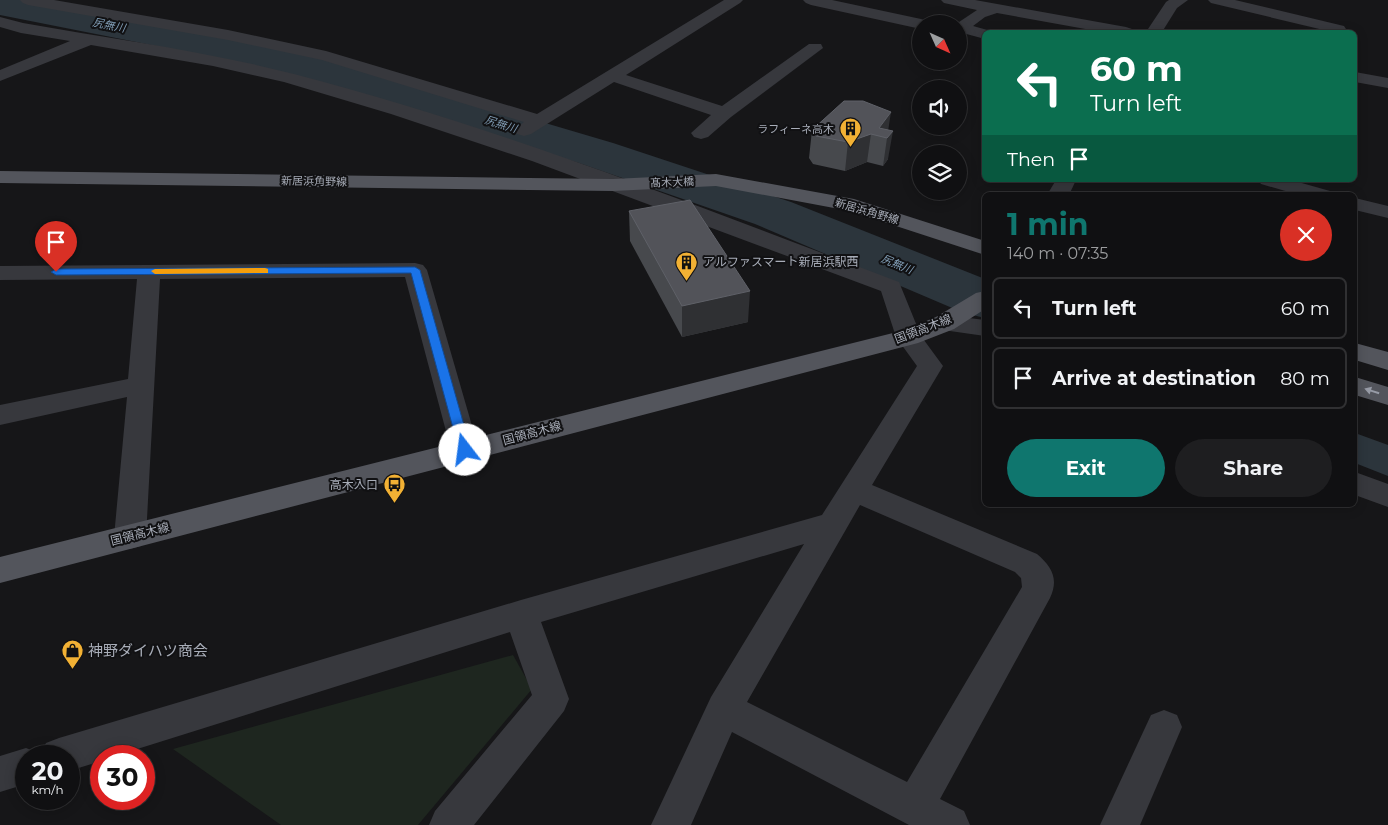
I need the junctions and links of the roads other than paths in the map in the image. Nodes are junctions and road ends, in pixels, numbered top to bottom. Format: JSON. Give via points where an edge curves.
{"nodes":[{"id":1,"x":20,"y":0,"type":"edge"},
{"id":2,"x":735,"y":0,"type":"edge"},
{"id":3,"x":811,"y":0,"type":"edge"},
{"id":4,"x":949,"y":0,"type":"edge"},
{"id":5,"x":1022,"y":0,"type":"edge"},
{"id":6,"x":1180,"y":0,"type":"edge"},
{"id":7,"x":1216,"y":0,"type":"edge"},
{"id":8,"x":995,"y":9,"type":"junction"},
{"id":9,"x":0,"y":22,"type":"edge"},
{"id":10,"x":912,"y":22,"type":"edge"},
{"id":11,"x":968,"y":22,"type":"edge"},
{"id":12,"x":1081,"y":24,"type":"junction"},
{"id":13,"x":1338,"y":29,"type":"dead end"},
{"id":14,"x":968,"y":30,"type":"edge"},
{"id":15,"x":1115,"y":30,"type":"edge"},
{"id":16,"x":1155,"y":30,"type":"edge"},
{"id":17,"x":982,"y":33,"type":"edge"},
{"id":18,"x":88,"y":40,"type":"junction"},
{"id":19,"x":815,"y":48,"type":"dead end"},
{"id":20,"x":0,"y":76,"type":"edge"},
{"id":21,"x":612,"y":76,"type":"junction"},
{"id":22,"x":1357,"y":77,"type":"edge"},
{"id":23,"x":1388,"y":83,"type":"edge"},
{"id":24,"x":724,"y":112,"type":"junction"},
{"id":25,"x":536,"y":122,"type":"junction"},
{"id":26,"x":701,"y":133,"type":"dead end"},
{"id":27,"x":508,"y":141,"type":"junction"},
{"id":28,"x":0,"y":176,"type":"edge"},
{"id":29,"x":716,"y":180,"type":"joint"},
{"id":30,"x":1275,"y":182,"type":"edge"},
{"id":31,"x":620,"y":184,"type":"junction"},
{"id":32,"x":1312,"y":192,"type":"edge"},
{"id":33,"x":1357,"y":204,"type":"edge"},
{"id":34,"x":1388,"y":212,"type":"edge"},
{"id":35,"x":982,"y":247,"type":"edge"},
{"id":36,"x":149,"y":272,"type":"junction"},
{"id":37,"x":0,"y":273,"type":"edge"},
{"id":38,"x":981,"y":311,"type":"edge"},
{"id":39,"x":909,"y":337,"type":"junction"},
{"id":40,"x":1357,"y":352,"type":"edge"},
{"id":41,"x":1388,"y":362,"type":"edge"},
{"id":42,"x":141,"y":385,"type":"junction"},
{"id":43,"x":1357,"y":387,"type":"edge"},
{"id":44,"x":1388,"y":396,"type":"edge"},
{"id":45,"x":0,"y":415,"type":"edge"},
{"id":46,"x":465,"y":450,"type":"junction"},
{"id":47,"x":1357,"y":483,"type":"edge"},
{"id":48,"x":855,"y":490,"type":"junction"},
{"id":49,"x":1388,"y":496,"type":"edge"},
{"id":50,"x":833,"y":524,"type":"junction"},
{"id":51,"x":130,"y":536,"type":"junction"},
{"id":52,"x":0,"y":570,"type":"edge"},
{"id":53,"x":522,"y":614,"type":"junction"},
{"id":54,"x":724,"y":709,"type":"junction"},
{"id":55,"x":1164,"y":727,"type":"dead end"},
{"id":56,"x":80,"y":750,"type":"edge"},
{"id":57,"x":15,"y":769,"type":"edge"},
{"id":58,"x":0,"y":774,"type":"edge"},
{"id":59,"x":914,"y":807,"type":"junction"},
{"id":60,"x":449,"y":825,"type":"edge"},
{"id":61,"x":671,"y":825,"type":"edge"},
{"id":62,"x":950,"y":825,"type":"edge"},
{"id":63,"x":1120,"y":825,"type":"edge"}],
"edges":[{"from":1,"to":25,"type":"street","via":[[228,35],[326,56]]},
{"from":2,"to":21,"type":"street"},
{"from":3,"to":10,"type":"street"},
{"from":4,"to":8,"type":"street"},
{"from":5,"to":12,"type":"street","via":[[1087,18]]},
{"from":6,"to":16,"type":"street","via":[[1171,5]]},
{"from":7,"to":13,"type":"street"},
{"from":8,"to":11,"type":"street"},
{"from":8,"to":12,"type":"street"},
{"from":9,"to":18,"type":"street"},
{"from":12,"to":15,"type":"street"},
{"from":14,"to":17,"type":"street"},
{"from":18,"to":20,"type":"street"},
{"from":18,"to":27,"type":"street","via":[[237,66]]},
{"from":19,"to":24,"type":"street"},
{"from":21,"to":24,"type":"street"},
{"from":21,"to":25,"type":"street"},
{"from":22,"to":23,"type":"street"},
{"from":24,"to":26,"type":"street"},
{"from":25,"to":27,"type":"street"},
{"from":27,"to":31,"type":"street"},
{"from":28,"to":31,"type":"main road","name":"新居浜角野線"},
{"from":29,"to":31,"type":"main road","name":"髙木大橋"},
{"from":29,"to":35,"type":"main road","name":"新居浜角野線","via":[[854,205]]},
{"from":30,"to":32,"type":"street"},
{"from":31,"to":39,"type":"street","via":[[891,287]]},
{"from":33,"to":34,"type":"street"},
{"from":36,"to":37,"type":"street"},
{"from":36,"to":42,"type":"street"},
{"from":36,"to":46,"type":"street","via":[[415,270]]},
{"from":38,"to":39,"type":"main road","name":"国領高木線"},
{"from":39,"to":46,"type":"main road","name":"国領高木線"},
{"from":39,"to":48,"type":"street","via":[[930,366]]},
{"from":40,"to":41,"type":"main road"},
{"from":42,"to":45,"type":"street"},
{"from":42,"to":51,"type":"street"},
{"from":44,"to":43,"type":"main road","one_way":true},
{"from":46,"to":51,"type":"main road","name":"国領高木線"},
{"from":47,"to":49,"type":"street"},
{"from":48,"to":50,"type":"street"},
{"from":48,"to":59,"type":"street","via":[[1026,563],[1037,574],[1038,588]]},
{"from":50,"to":53,"type":"street"},
{"from":50,"to":54,"type":"street"},
{"from":51,"to":52,"type":"main road","name":"国領高木線"},
{"from":53,"to":56,"type":"street"},
{"from":53,"to":60,"type":"street","via":[[551,699]]},
{"from":54,"to":59,"type":"street"},
{"from":54,"to":61,"type":"street"},
{"from":55,"to":63,"type":"street"},
{"from":57,"to":58,"type":"street"},
{"from":59,"to":62,"type":"street"}]}
